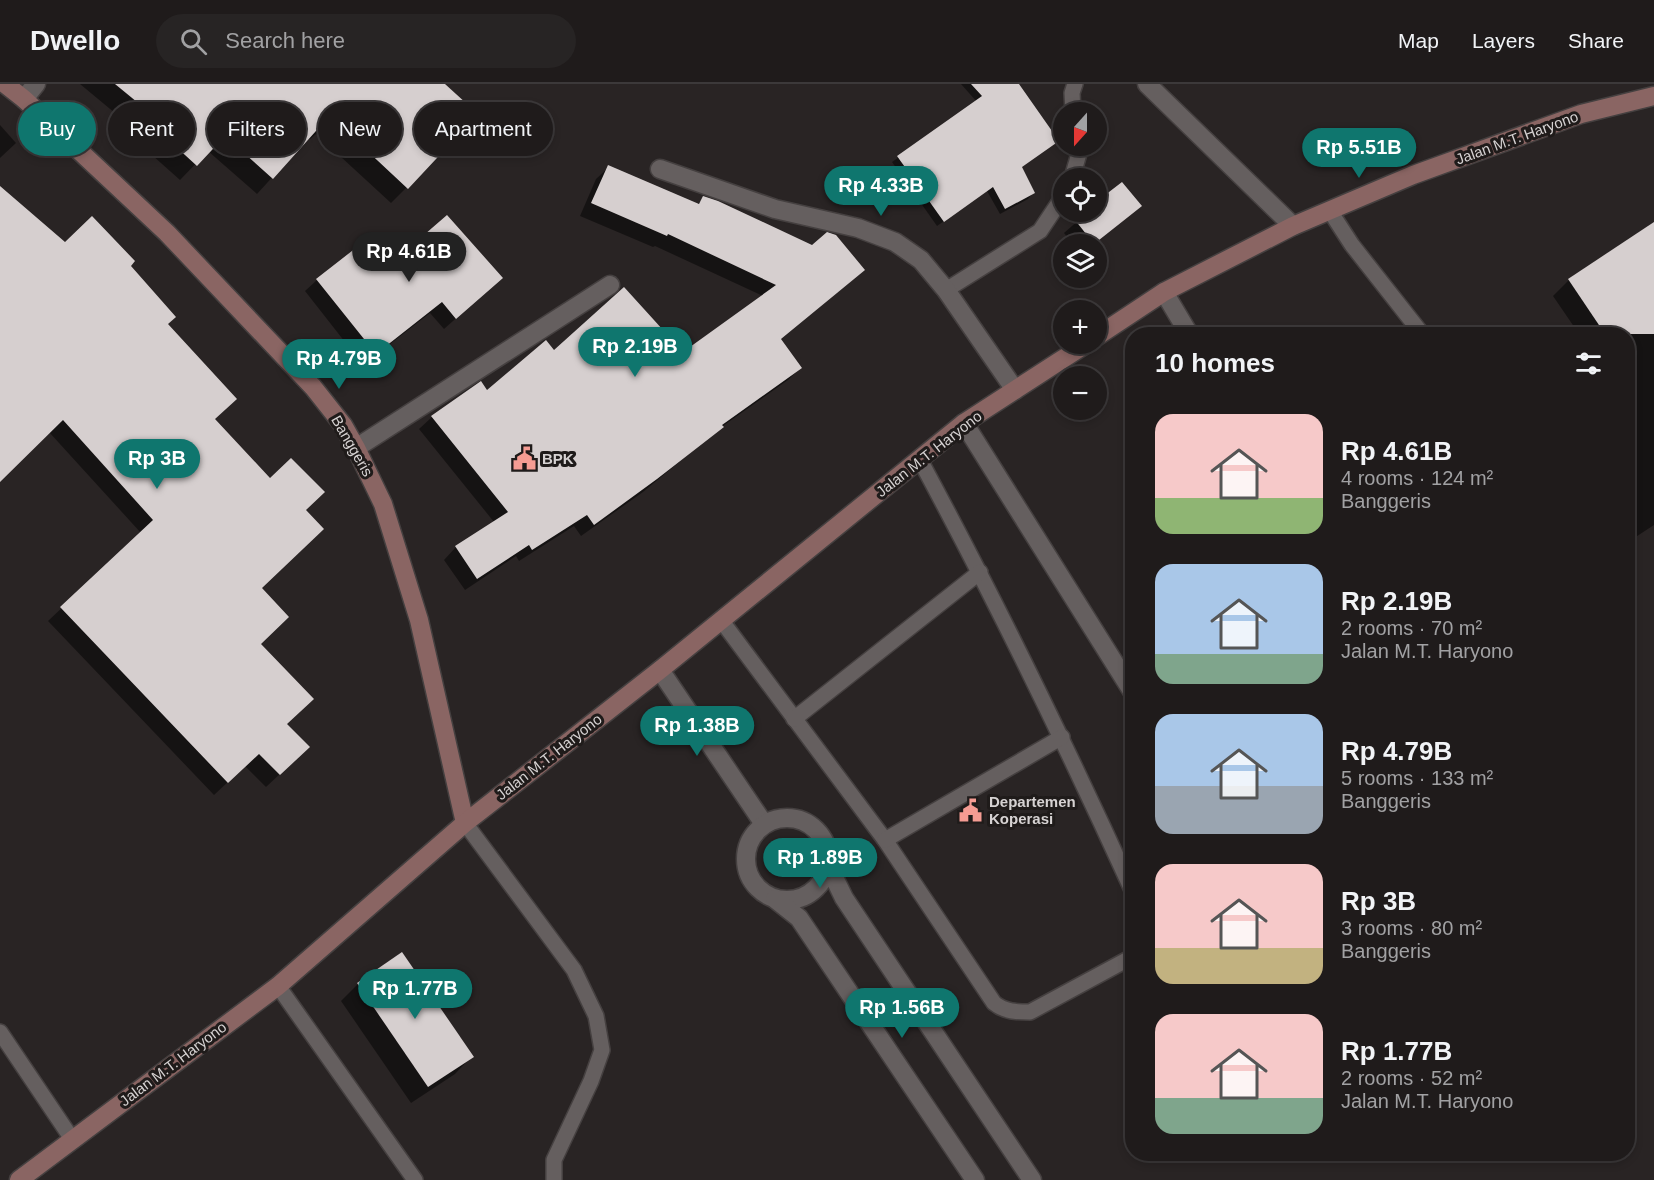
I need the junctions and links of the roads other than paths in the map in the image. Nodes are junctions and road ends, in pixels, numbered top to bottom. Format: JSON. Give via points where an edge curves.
{"nodes":[{"id":1,"x":5,"y":84,"type":"edge"},
{"id":2,"x":36,"y":84,"type":"edge"},
{"id":3,"x":1075,"y":84,"type":"edge"},
{"id":4,"x":1148,"y":84,"type":"edge"},
{"id":5,"x":1654,"y":96,"type":"edge"},
{"id":6,"x":24,"y":99,"type":"junction"},
{"id":7,"x":1072,"y":102,"type":"edge"},
{"id":8,"x":660,"y":170,"type":"dead end"},
{"id":9,"x":1330,"y":211,"type":"junction"},
{"id":10,"x":1053,"y":212,"type":"edge"},
{"id":11,"x":1293,"y":226,"type":"junction"},
{"id":12,"x":610,"y":285,"type":"dead end"},
{"id":13,"x":946,"y":290,"type":"junction"},
{"id":14,"x":1164,"y":292,"type":"junction"},
{"id":15,"x":1185,"y":327,"type":"edge"},
{"id":16,"x":1416,"y":327,"type":"edge"},
{"id":17,"x":1107,"y":330,"type":"edge"},
{"id":18,"x":1071,"y":354,"type":"edge"},
{"id":19,"x":1015,"y":390,"type":"junction"},
{"id":20,"x":964,"y":423,"type":"junction"},
{"id":21,"x":356,"y":448,"type":"junction"},
{"id":22,"x":920,"y":460,"type":"junction"},
{"id":23,"x":980,"y":572,"type":"junction"},
{"id":24,"x":721,"y":620,"type":"junction"},
{"id":25,"x":660,"y":670,"type":"junction"},
{"id":26,"x":1125,"y":680,"type":"edge"},
{"id":27,"x":794,"y":719,"type":"junction"},
{"id":28,"x":1062,"y":738,"type":"junction"},
{"id":29,"x":465,"y":823,"type":"junction"},
{"id":30,"x":764,"y":824,"type":"junction"},
{"id":31,"x":885,"y":840,"type":"junction"},
{"id":32,"x":828,"y":865,"type":"junction"},
{"id":33,"x":1125,"y":875,"type":"edge"},
{"id":34,"x":775,"y":899,"type":"junction"},
{"id":35,"x":1125,"y":961,"type":"edge"},
{"id":36,"x":278,"y":986,"type":"junction"},
{"id":37,"x":0,"y":1032,"type":"edge"},
{"id":38,"x":72,"y":1139,"type":"junction"},
{"id":39,"x":19,"y":1180,"type":"edge"},
{"id":40,"x":415,"y":1180,"type":"edge"},
{"id":41,"x":554,"y":1180,"type":"edge"},
{"id":42,"x":975,"y":1180,"type":"edge"},
{"id":43,"x":1032,"y":1180,"type":"edge"}],
"edges":[{"from":1,"to":6,"type":"main road","name":"Banggeris"},
{"from":2,"to":6,"type":"street"},
{"from":3,"to":7,"type":"lane"},
{"from":4,"to":11,"type":"street"},
{"from":5,"to":9,"type":"main road","name":"Jalan M.T. Haryono","via":[[1581,114],[1413,175]]},
{"from":6,"to":21,"type":"main road","name":"Banggeris","via":[[167,233],[297,369],[343,425]]},
{"from":8,"to":13,"type":"street","via":[[776,209],[858,228],[895,242],[921,260]]},
{"from":9,"to":11,"type":"main road","name":"Jalan M.T. Haryono"},
{"from":9,"to":16,"type":"lane"},
{"from":10,"to":13,"type":"lane","via":[[1040,231]]},
{"from":11,"to":14,"type":"main road","name":"Jalan M.T. Haryono"},
{"from":12,"to":21,"type":"street"},
{"from":13,"to":19,"type":"street"},
{"from":14,"to":15,"type":"street"},
{"from":14,"to":17,"type":"main road","name":"Jalan M.T. Haryono"},
{"from":18,"to":19,"type":"main road","name":"Jalan M.T. Haryono"},
{"from":19,"to":20,"type":"main road","name":"Jalan M.T. Haryono"},
{"from":20,"to":22,"type":"main road","name":"Jalan M.T. Haryono"},
{"from":20,"to":26,"type":"street"},
{"from":21,"to":29,"type":"main road","name":"Banggeris","via":[[383,504],[419,620]]},
{"from":22,"to":23,"type":"lane"},
{"from":22,"to":24,"type":"main road","name":"Jalan M.T. Haryono"},
{"from":23,"to":27,"type":"lane"},
{"from":23,"to":28,"type":"lane"},
{"from":24,"to":25,"type":"main road","name":"Jalan M.T. Haryono"},
{"from":24,"to":27,"type":"lane"},
{"from":25,"to":29,"type":"main road","name":"Jalan M.T. Haryono"},
{"from":25,"to":30,"type":"street"},
{"from":27,"to":31,"type":"lane"},
{"from":28,"to":31,"type":"lane"},
{"from":28,"to":33,"type":"lane"},
{"from":29,"to":36,"type":"main road","name":"Jalan M.T. Haryono"},
{"from":29,"to":41,"type":"lane","via":[[574,970],[596,1016],[602,1050],[554,1160]]},
{"from":30,"to":32,"type":"street","via":[[787,818],[810,824],[825,842]]},
{"from":30,"to":34,"type":"street","via":[[749,842],[745,865],[755,887]]},
{"from":31,"to":35,"type":"lane","via":[[1001,1008],[1030,1012]]},
{"from":32,"to":34,"type":"street","via":[[819,887],[798,899]]},
{"from":32,"to":43,"type":"street","via":[[844,898]]},
{"from":34,"to":42,"type":"street","via":[[799,918]]},
{"from":36,"to":38,"type":"main road","name":"Jalan M.T. Haryono"},
{"from":36,"to":40,"type":"lane"},
{"from":37,"to":38,"type":"lane"},
{"from":38,"to":39,"type":"main road","name":"Jalan M.T. Haryono"}]}
